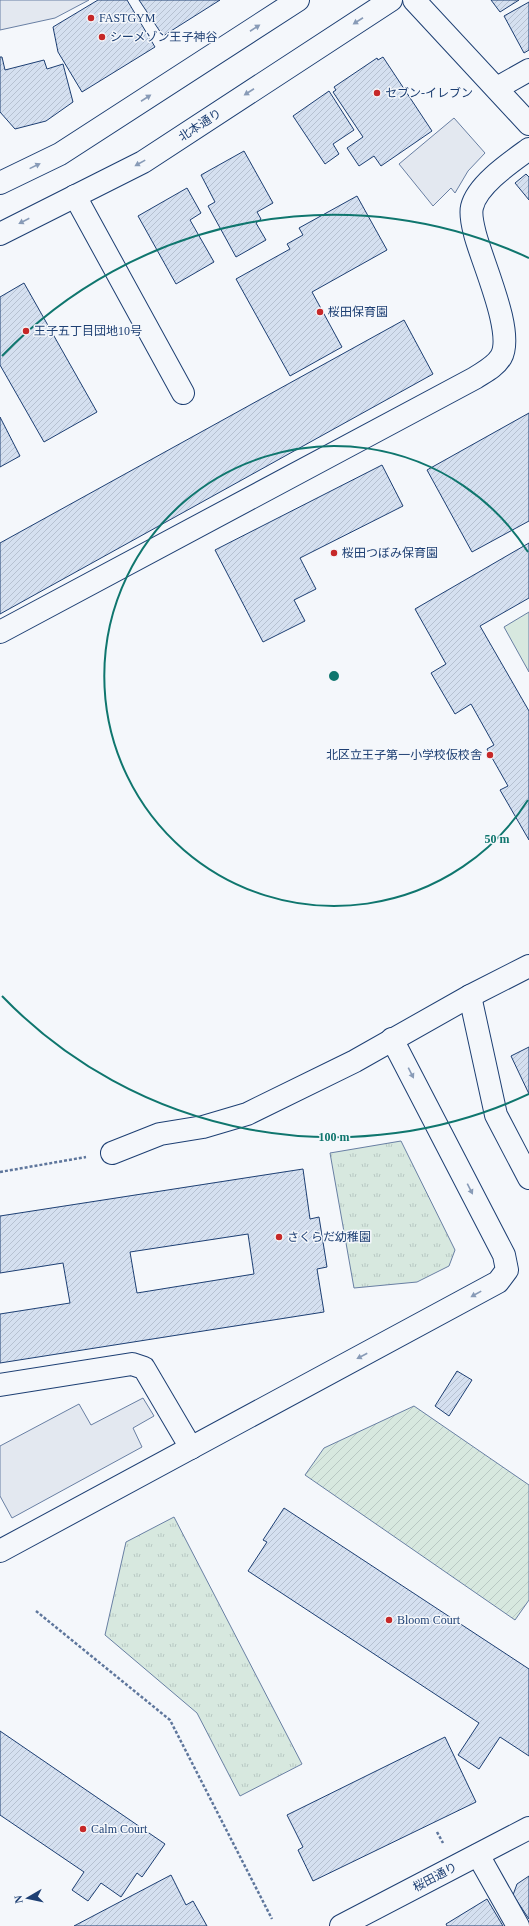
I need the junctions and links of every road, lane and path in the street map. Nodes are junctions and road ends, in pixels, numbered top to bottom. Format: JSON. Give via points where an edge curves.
{"nodes":[{"id":1,"x":298,"y":0,"type":"edge"},
{"id":2,"x":391,"y":0,"type":"edge"},
{"id":3,"x":414,"y":0,"type":"edge"},
{"id":4,"x":529,"y":70,"type":"edge"},
{"id":5,"x":497,"y":88,"type":"junction"},
{"id":6,"x":529,"y":124,"type":"edge"},
{"id":7,"x":529,"y":149,"type":"edge"},
{"id":8,"x":2,"y":177,"type":"edge"},
{"id":9,"x":75,"y":196,"type":"junction"},
{"id":10,"x":0,"y":234,"type":"edge"},
{"id":11,"x":183,"y":393,"type":"dead end"},
{"id":12,"x":0,"y":632,"type":"edge"},
{"id":13,"x":529,"y":966,"type":"edge"},
{"id":14,"x":470,"y":996,"type":"junction"},
{"id":15,"x":392,"y":1039,"type":"junction"},
{"id":16,"x":112,"y":1153,"type":"dead end"},
{"id":17,"x":529,"y":1178,"type":"edge"},
{"id":18,"x":0,"y":1385,"type":"edge"},
{"id":19,"x":191,"y":1448,"type":"junction"},
{"id":20,"x":0,"y":1551,"type":"edge"},
{"id":21,"x":36,"y":1611,"type":"dead end"},
{"id":22,"x":529,"y":1828,"type":"edge"},
{"id":23,"x":437,"y":1832,"type":"dead end"},
{"id":24,"x":444,"y":1846,"type":"dead end"},
{"id":25,"x":478,"y":1855,"type":"junction"},
{"id":26,"x":272,"y":1919,"type":"dead end"},
{"id":27,"x":341,"y":1926,"type":"edge"},
{"id":28,"x":518,"y":1926,"type":"edge"}],
"edges":[{"from":8,"to":1,"type":"main road","one_way":true,"via":[[60,154]]},
{"from":2,"to":9,"type":"main road","name":"北本通り","one_way":true,"via":[[143,162]]},
{"from":3,"to":5,"type":"main road"},
{"from":4,"to":5,"type":"main road"},
{"from":5,"to":6,"type":"main road"},
{"from":7,"to":12,"type":"main road","via":[[496,174],[472,207],[477,242],[504,324],[504,347],[501,357],[493,366],[468,382]]},
{"from":9,"to":10,"type":"main road","name":"北本通り","one_way":true},
{"from":9,"to":11,"type":"main road"},
{"from":13,"to":14,"type":"main road"},
{"from":14,"to":15,"type":"main road"},
{"from":14,"to":17,"type":"main road","via":[[496,1115]]},
{"from":15,"to":16,"type":"main road","via":[[355,1061],[247,1114],[203,1127],[160,1134]]},
{"from":15,"to":19,"type":"main road","one_way":true,"via":[[504,1255],[507,1270],[498,1282]]},
{"from":18,"to":19,"type":"main road","via":[[132,1364],[144,1368]]},
{"from":19,"to":20,"type":"main road"},
{"from":21,"to":26,"type":"path","via":[[170,1720]]},
{"from":22,"to":25,"type":"main road","name":"桜田通り"},
{"from":23,"to":24,"type":"path"},
{"from":25,"to":27,"type":"main road","name":"桜田通り"},
{"from":25,"to":28,"type":"main road"}]}
